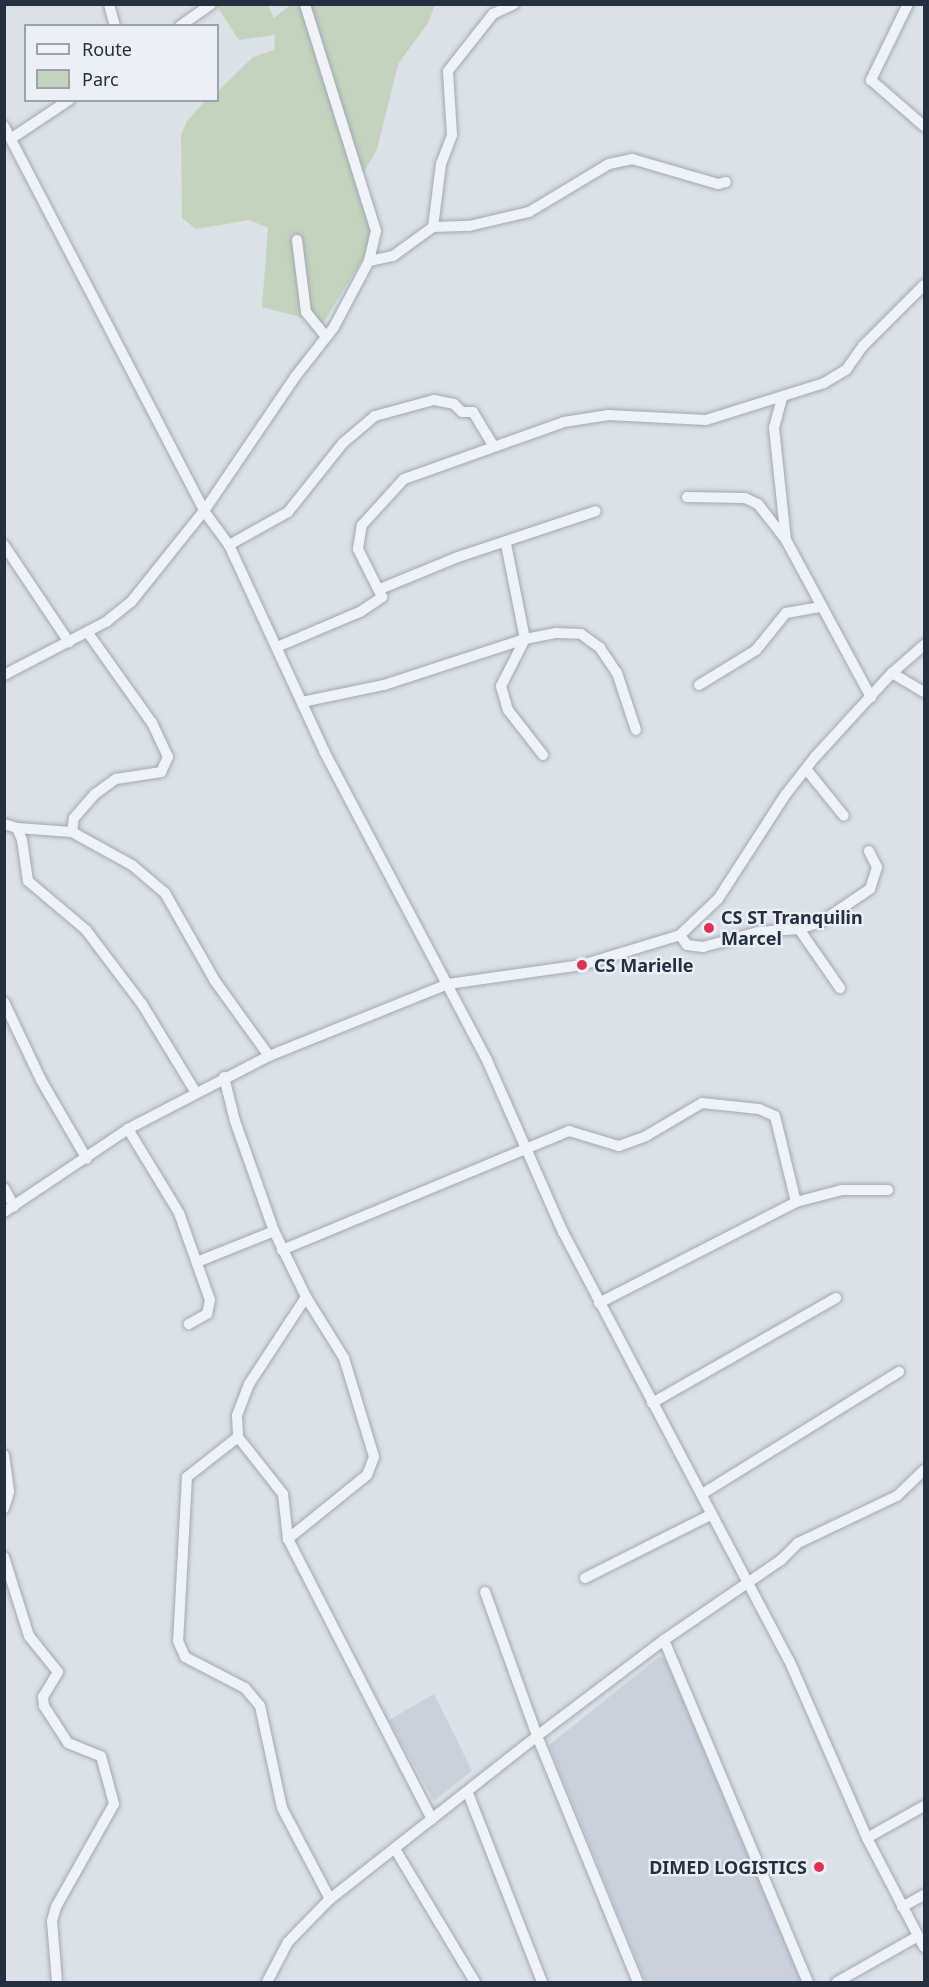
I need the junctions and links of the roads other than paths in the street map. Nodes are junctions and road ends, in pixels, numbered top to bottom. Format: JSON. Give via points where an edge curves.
{"nodes":[{"id":1,"x":109,"y":4,"type":"edge"},
{"id":2,"x":211,"y":4,"type":"edge"},
{"id":3,"x":305,"y":4,"type":"edge"},
{"id":4,"x":514,"y":4,"type":"edge"},
{"id":5,"x":908,"y":4,"type":"edge"},
{"id":6,"x":114,"y":24,"type":"edge"},
{"id":7,"x":183,"y":24,"type":"edge"},
{"id":8,"x":66,"y":102,"type":"edge"},
{"id":9,"x":4,"y":126,"type":"edge"},
{"id":10,"x":924,"y":126,"type":"edge"},
{"id":11,"x":12,"y":138,"type":"junction"},
{"id":12,"x":726,"y":182,"type":"dead end"},
{"id":13,"x":433,"y":227,"type":"junction"},
{"id":14,"x":297,"y":240,"type":"dead end"},
{"id":15,"x":369,"y":261,"type":"junction"},
{"id":16,"x":924,"y":285,"type":"edge"},
{"id":17,"x":326,"y":337,"type":"junction"},
{"id":18,"x":782,"y":398,"type":"junction"},
{"id":19,"x":493,"y":445,"type":"junction"},
{"id":20,"x":687,"y":496,"type":"dead end"},
{"id":21,"x":204,"y":511,"type":"junction"},
{"id":22,"x":596,"y":511,"type":"dead end"},
{"id":23,"x":786,"y":540,"type":"junction"},
{"id":24,"x":506,"y":544,"type":"junction"},
{"id":25,"x":4,"y":545,"type":"edge"},
{"id":26,"x":229,"y":545,"type":"junction"},
{"id":27,"x":380,"y":589,"type":"junction"},
{"id":28,"x":819,"y":607,"type":"junction"},
{"id":29,"x":88,"y":633,"type":"junction"},
{"id":30,"x":525,"y":639,"type":"junction"},
{"id":31,"x":69,"y":642,"type":"junction"},
{"id":32,"x":924,"y":645,"type":"edge"},
{"id":33,"x":277,"y":647,"type":"junction"},
{"id":34,"x":892,"y":673,"type":"junction"},
{"id":35,"x":4,"y":675,"type":"edge"},
{"id":36,"x":699,"y":685,"type":"dead end"},
{"id":37,"x":924,"y":693,"type":"edge"},
{"id":38,"x":871,"y":697,"type":"junction"},
{"id":39,"x":302,"y":702,"type":"junction"},
{"id":40,"x":636,"y":730,"type":"dead end"},
{"id":41,"x":543,"y":755,"type":"dead end"},
{"id":42,"x":806,"y":769,"type":"junction"},
{"id":43,"x":844,"y":816,"type":"dead end"},
{"id":44,"x":4,"y":824,"type":"edge"},
{"id":45,"x":17,"y":828,"type":"junction"},
{"id":46,"x":72,"y":832,"type":"junction"},
{"id":47,"x":869,"y":851,"type":"dead end"},
{"id":48,"x":798,"y":929,"type":"junction"},
{"id":49,"x":680,"y":935,"type":"junction"},
{"id":50,"x":448,"y":984,"type":"junction"},
{"id":51,"x":840,"y":988,"type":"dead end"},
{"id":52,"x":4,"y":1002,"type":"edge"},
{"id":53,"x":269,"y":1056,"type":"junction"},
{"id":54,"x":224,"y":1077,"type":"junction"},
{"id":55,"x":195,"y":1091,"type":"junction"},
{"id":56,"x":128,"y":1129,"type":"junction"},
{"id":57,"x":526,"y":1149,"type":"junction"},
{"id":58,"x":87,"y":1159,"type":"junction"},
{"id":59,"x":4,"y":1188,"type":"edge"},
{"id":60,"x":888,"y":1190,"type":"dead end"},
{"id":61,"x":796,"y":1202,"type":"junction"},
{"id":62,"x":9,"y":1209,"type":"edge"},
{"id":63,"x":274,"y":1232,"type":"junction"},
{"id":64,"x":282,"y":1250,"type":"junction"},
{"id":65,"x":197,"y":1262,"type":"junction"},
{"id":66,"x":306,"y":1297,"type":"junction"},
{"id":67,"x":836,"y":1298,"type":"dead end"},
{"id":68,"x":599,"y":1303,"type":"junction"},
{"id":69,"x":189,"y":1324,"type":"dead end"},
{"id":70,"x":899,"y":1372,"type":"dead end"},
{"id":71,"x":652,"y":1403,"type":"junction"},
{"id":72,"x":238,"y":1437,"type":"junction"},
{"id":73,"x":4,"y":1455,"type":"edge"},
{"id":74,"x":924,"y":1470,"type":"edge"},
{"id":75,"x":702,"y":1494,"type":"junction"},
{"id":76,"x":4,"y":1508,"type":"edge"},
{"id":77,"x":712,"y":1514,"type":"junction"},
{"id":78,"x":288,"y":1539,"type":"junction"},
{"id":79,"x":4,"y":1557,"type":"edge"},
{"id":80,"x":585,"y":1578,"type":"dead end"},
{"id":81,"x":748,"y":1584,"type":"junction"},
{"id":82,"x":485,"y":1592,"type":"dead end"},
{"id":83,"x":664,"y":1640,"type":"junction"},
{"id":84,"x":537,"y":1736,"type":"junction"},
{"id":85,"x":468,"y":1793,"type":"junction"},
{"id":86,"x":924,"y":1806,"type":"edge"},
{"id":87,"x":432,"y":1820,"type":"junction"},
{"id":88,"x":867,"y":1838,"type":"junction"},
{"id":89,"x":395,"y":1849,"type":"junction"},
{"id":90,"x":924,"y":1895,"type":"edge"},
{"id":91,"x":330,"y":1899,"type":"junction"},
{"id":92,"x":902,"y":1907,"type":"junction"},
{"id":93,"x":918,"y":1936,"type":"junction"},
{"id":94,"x":924,"y":1947,"type":"edge"},
{"id":95,"x":57,"y":1983,"type":"edge"},
{"id":96,"x":267,"y":1983,"type":"edge"},
{"id":97,"x":475,"y":1983,"type":"edge"},
{"id":98,"x":542,"y":1983,"type":"edge"},
{"id":99,"x":638,"y":1983,"type":"edge"},
{"id":100,"x":808,"y":1983,"type":"edge"},
{"id":101,"x":837,"y":1983,"type":"edge"}],
"edges":[{"from":1,"to":6,"type":"street"},
{"from":2,"to":7,"type":"street"},
{"from":3,"to":15,"type":"street","via":[[376,231]]},
{"from":4,"to":13,"type":"street","via":[[493,14],[448,71],[452,135],[441,164]]},
{"from":5,"to":10,"type":"street","via":[[871,80]]},
{"from":8,"to":11,"type":"street"},
{"from":9,"to":11,"type":"street"},
{"from":11,"to":21,"type":"street"},
{"from":12,"to":13,"type":"street","via":[[632,159],[609,164],[529,212],[488,223]]},
{"from":13,"to":15,"type":"street","via":[[393,256]]},
{"from":14,"to":17,"type":"street","via":[[306,312]]},
{"from":15,"to":17,"type":"street"},
{"from":16,"to":18,"type":"street","via":[[863,346],[846,370]]},
{"from":17,"to":21,"type":"street"},
{"from":18,"to":19,"type":"street","via":[[706,420],[608,415],[564,422]]},
{"from":18,"to":23,"type":"street","via":[[774,428]]},
{"from":19,"to":26,"type":"street","via":[[473,412],[462,412],[454,404],[416,403],[375,416],[343,443],[288,512]]},
{"from":19,"to":27,"type":"street","via":[[404,480],[375,507],[362,525],[358,549],[362,566]]},
{"from":20,"to":23,"type":"street","via":[[745,498],[758,504]]},
{"from":21,"to":26,"type":"street"},
{"from":21,"to":29,"type":"street","via":[[131,602]]},
{"from":22,"to":24,"type":"street"},
{"from":23,"to":28,"type":"street"},
{"from":24,"to":27,"type":"street","via":[[458,557]]},
{"from":24,"to":30,"type":"street"},
{"from":25,"to":31,"type":"street"},
{"from":26,"to":33,"type":"street"},
{"from":27,"to":33,"type":"street","via":[[382,597],[360,612]]},
{"from":28,"to":36,"type":"street","via":[[786,613],[756,650]]},
{"from":28,"to":38,"type":"street"},
{"from":29,"to":31,"type":"street"},
{"from":29,"to":46,"type":"street","via":[[152,723],[168,757],[161,772],[116,779],[95,794],[74,818]]},
{"from":30,"to":39,"type":"street","via":[[384,685]]},
{"from":30,"to":40,"type":"street","via":[[556,633],[581,634],[600,648],[617,674]]},
{"from":30,"to":41,"type":"street","via":[[501,686],[508,710]]},
{"from":31,"to":35,"type":"street"},
{"from":32,"to":34,"type":"street"},
{"from":33,"to":39,"type":"street"},
{"from":34,"to":37,"type":"street"},
{"from":34,"to":38,"type":"street"},
{"from":38,"to":42,"type":"street"},
{"from":39,"to":50,"type":"street"},
{"from":42,"to":43,"type":"street"},
{"from":42,"to":49,"type":"street","via":[[718,899]]},
{"from":44,"to":45,"type":"street"},
{"from":45,"to":46,"type":"street"},
{"from":45,"to":55,"type":"street","via":[[28,881],[86,930],[142,1004]]},
{"from":46,"to":53,"type":"street","via":[[116,854],[165,893],[215,981]]},
{"from":47,"to":48,"type":"street","via":[[877,867],[870,889],[821,922]]},
{"from":48,"to":49,"type":"street","via":[[768,930],[703,947],[687,945]]},
{"from":48,"to":51,"type":"street"},
{"from":49,"to":50,"type":"street","via":[[582,965]]},
{"from":50,"to":53,"type":"street"},
{"from":50,"to":57,"type":"street"},
{"from":52,"to":58,"type":"street","via":[[41,1080]]},
{"from":53,"to":54,"type":"street"},
{"from":54,"to":55,"type":"street"},
{"from":54,"to":63,"type":"street","via":[[235,1121]]},
{"from":55,"to":56,"type":"street"},
{"from":56,"to":58,"type":"street"},
{"from":56,"to":65,"type":"street","via":[[179,1213]]},
{"from":57,"to":61,"type":"street","via":[[569,1131],[619,1146],[634,1142],[702,1103],[759,1108],[769,1111],[779,1123]]},
{"from":57,"to":64,"type":"street","via":[[443,1180]]},
{"from":57,"to":68,"type":"street"},
{"from":58,"to":62,"type":"street"},
{"from":59,"to":62,"type":"street"},
{"from":60,"to":61,"type":"street","via":[[842,1190]]},
{"from":61,"to":68,"type":"street"},
{"from":63,"to":64,"type":"street"},
{"from":63,"to":65,"type":"street"},
{"from":64,"to":66,"type":"street"},
{"from":65,"to":69,"type":"street","via":[[211,1306],[207,1314]]},
{"from":66,"to":72,"type":"street","via":[[249,1384],[237,1416]]},
{"from":66,"to":78,"type":"street","via":[[344,1358],[374,1457],[367,1475]]},
{"from":67,"to":71,"type":"street"},
{"from":68,"to":71,"type":"street"},
{"from":70,"to":75,"type":"street"},
{"from":71,"to":75,"type":"street"},
{"from":72,"to":78,"type":"street","via":[[283,1494]]},
{"from":72,"to":91,"type":"street","via":[[187,1477],[178,1641],[185,1657],[245,1688],[260,1706],[282,1808]]},
{"from":73,"to":76,"type":"street","via":[[9,1492]]},
{"from":74,"to":81,"type":"street","via":[[897,1496],[798,1543]]},
{"from":75,"to":77,"type":"street"},
{"from":77,"to":80,"type":"street"},
{"from":77,"to":81,"type":"street"},
{"from":78,"to":87,"type":"street"},
{"from":79,"to":95,"type":"street","via":[[29,1636],[58,1672],[43,1697],[44,1706],[68,1743],[101,1756],[114,1804],[56,1907],[52,1921]]},
{"from":81,"to":83,"type":"street"},
{"from":81,"to":88,"type":"street","via":[[789,1660]]},
{"from":82,"to":84,"type":"street"},
{"from":83,"to":84,"type":"street"},
{"from":83,"to":100,"type":"street"},
{"from":84,"to":85,"type":"street"},
{"from":84,"to":99,"type":"street"},
{"from":85,"to":87,"type":"street"},
{"from":85,"to":98,"type":"street"},
{"from":86,"to":88,"type":"street"},
{"from":87,"to":89,"type":"street"},
{"from":88,"to":92,"type":"street"},
{"from":89,"to":91,"type":"street"},
{"from":89,"to":97,"type":"street"},
{"from":90,"to":92,"type":"street"},
{"from":91,"to":96,"type":"street","via":[[288,1942]]},
{"from":92,"to":93,"type":"street"},
{"from":93,"to":94,"type":"street"},
{"from":93,"to":101,"type":"street"}]}
